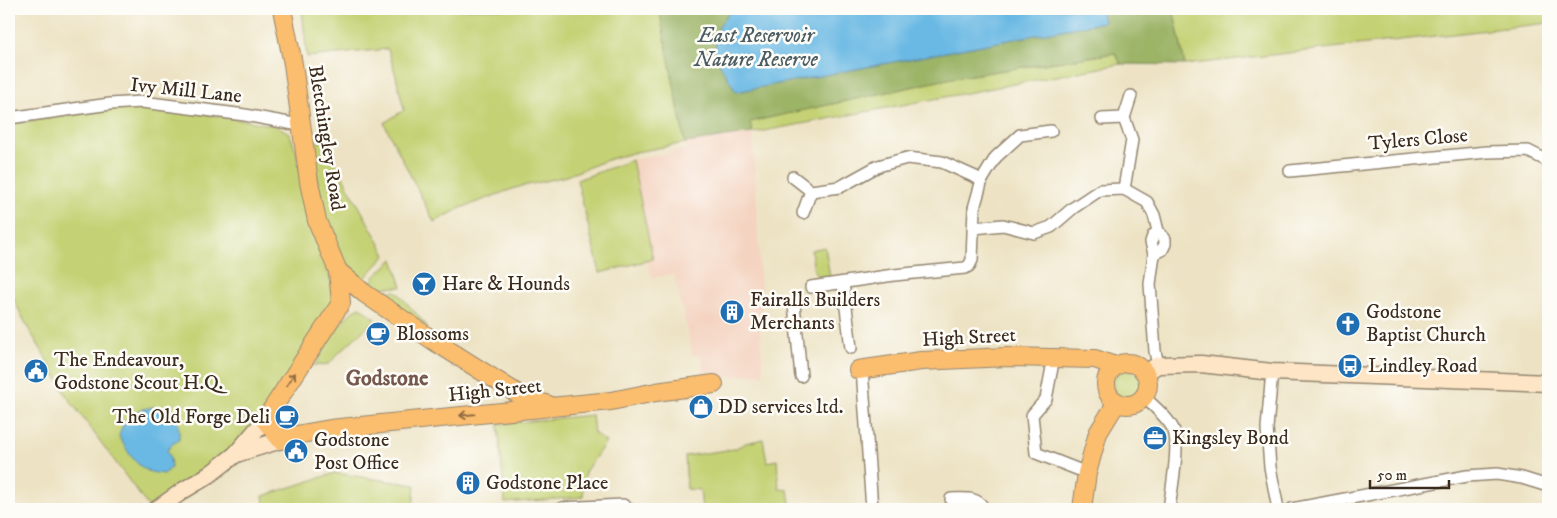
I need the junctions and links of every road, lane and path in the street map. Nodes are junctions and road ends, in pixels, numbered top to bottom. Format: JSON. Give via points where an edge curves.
{"nodes":[{"id":1,"x":282,"y":9,"type":"edge"},
{"id":2,"x":1131,"y":96,"type":"dead end"},
{"id":3,"x":9,"y":114,"type":"edge"},
{"id":4,"x":1124,"y":118,"type":"junction"},
{"id":5,"x":1102,"y":119,"type":"dead end"},
{"id":6,"x":300,"y":123,"type":"junction"},
{"id":7,"x":1051,"y":131,"type":"dead end"},
{"id":8,"x":1548,"y":161,"type":"edge"},
{"id":9,"x":1290,"y":170,"type":"dead end"},
{"id":10,"x":793,"y":177,"type":"dead end"},
{"id":11,"x":982,"y":180,"type":"junction"},
{"id":12,"x":1124,"y":189,"type":"junction"},
{"id":13,"x":811,"y":191,"type":"junction"},
{"id":14,"x":803,"y":213,"type":"dead end"},
{"id":15,"x":974,"y":228,"type":"junction"},
{"id":16,"x":338,"y":271,"type":"junction"},
{"id":17,"x":843,"y":283,"type":"junction"},
{"id":18,"x":811,"y":287,"type":"dead end"},
{"id":19,"x":375,"y":301,"type":"junction"},
{"id":20,"x":341,"y":303,"type":"junction"},
{"id":21,"x":794,"y":304,"type":"dead end"},
{"id":22,"x":851,"y":348,"type":"dead end"},
{"id":23,"x":1054,"y":357,"type":"junction"},
{"id":24,"x":1082,"y":359,"type":"junction"},
{"id":25,"x":1116,"y":366,"type":"junction"},
{"id":26,"x":1152,"y":369,"type":"junction"},
{"id":27,"x":860,"y":370,"type":"joint"},
{"id":28,"x":1272,"y":372,"type":"junction"},
{"id":29,"x":801,"y":376,"type":"dead end"},
{"id":30,"x":1106,"y":381,"type":"junction"},
{"id":31,"x":1548,"y":383,"type":"edge"},
{"id":32,"x":714,"y":384,"type":"dead end"},
{"id":33,"x":515,"y":392,"type":"junction"},
{"id":34,"x":1143,"y":396,"type":"junction"},
{"id":35,"x":1117,"y":402,"type":"junction"},
{"id":36,"x":553,"y":406,"type":"junction"},
{"id":37,"x":504,"y":412,"type":"junction"},
{"id":38,"x":265,"y":420,"type":"junction"},
{"id":39,"x":281,"y":440,"type":"junction"},
{"id":40,"x":236,"y":454,"type":"junction"},
{"id":41,"x":1087,"y":473,"type":"junction"},
{"id":42,"x":1548,"y":486,"type":"edge"},
{"id":43,"x":951,"y":499,"type":"dead end"},
{"id":44,"x":562,"y":508,"type":"dead end"},
{"id":45,"x":158,"y":509,"type":"edge"},
{"id":46,"x":629,"y":509,"type":"edge"},
{"id":47,"x":872,"y":509,"type":"edge"},
{"id":48,"x":984,"y":509,"type":"edge"},
{"id":49,"x":1082,"y":509,"type":"edge"},
{"id":50,"x":1171,"y":509,"type":"edge"},
{"id":51,"x":1278,"y":509,"type":"edge"},
{"id":52,"x":1292,"y":509,"type":"edge"}],
"edges":[{"from":1,"to":6,"type":"main road","name":"Bletchingley Road"},
{"from":2,"to":4,"type":"street"},
{"from":3,"to":6,"type":"street","name":"Ivy Mill Lane","via":[[142,102]]},
{"from":4,"to":5,"type":"street"},
{"from":4,"to":12,"type":"street","via":[[1132,140]]},
{"from":6,"to":16,"type":"main road","name":"Bletchingley Road","via":[[317,221]]},
{"from":7,"to":11,"type":"street","via":[[1020,135],[996,157]]},
{"from":8,"to":9,"type":"street","name":"Tylers Close","via":[[1528,152],[1487,152]]},
{"from":10,"to":13,"type":"street"},
{"from":11,"to":13,"type":"street","via":[[942,162],[908,158],[878,166],[840,187]]},
{"from":11,"to":15,"type":"street","via":[[974,208]]},
{"from":12,"to":15,"type":"street","via":[[1100,190],[1051,227],[1034,233],[1003,225]]},
{"from":12,"to":26,"type":"street","via":[[1147,202],[1158,231],[1165,239],[1162,250],[1154,254],[1150,284],[1155,351]]},
{"from":13,"to":14,"type":"street"},
{"from":15,"to":17,"type":"street","via":[[972,260],[965,268]]},
{"from":16,"to":19,"type":"main road"},
{"from":16,"to":20,"type":"main road"},
{"from":17,"to":18,"type":"street"},
{"from":17,"to":22,"type":"street"},
{"from":19,"to":20,"type":"main road"},
{"from":19,"to":33,"type":"main road"},
{"from":38,"to":20,"type":"main road","one_way":true},
{"from":21,"to":29,"type":"street"},
{"from":23,"to":24,"type":"main road","name":"High Street"},
{"from":23,"to":27,"type":"main road","name":"High Street","via":[[921,361]]},
{"from":23,"to":41,"type":"street","via":[[1046,399],[1032,415],[1036,453]]},
{"from":24,"to":25,"type":"main road","name":"High Street","via":[[1095,359]]},
{"from":24,"to":30,"type":"main road"},
{"from":25,"to":26,"type":"main road","via":[[1130,363]]},
{"from":25,"to":30,"type":"main road"},
{"from":26,"to":28,"type":"main road","via":[[1201,364]]},
{"from":26,"to":34,"type":"main road"},
{"from":27,"to":47,"type":"street"},
{"from":28,"to":31,"type":"main road"},
{"from":28,"to":51,"type":"street","via":[[1267,428]]},
{"from":30,"to":35,"type":"main road","via":[[1110,395]]},
{"from":32,"to":36,"type":"main road","name":"High Street","via":[[612,401]]},
{"from":33,"to":36,"type":"main road"},
{"from":33,"to":37,"type":"main road"},
{"from":34,"to":35,"type":"main road","via":[[1135,403]]},
{"from":34,"to":50,"type":"street","via":[[1175,432]]},
{"from":35,"to":41,"type":"main road","via":[[1098,433]]},
{"from":36,"to":37,"type":"main road","name":"High Street"},
{"from":37,"to":39,"type":"main road","name":"High Street","one_way":true,"via":[[330,429]]},
{"from":38,"to":39,"type":"main road"},
{"from":38,"to":40,"type":"main road"},
{"from":39,"to":40,"type":"main road"},
{"from":40,"to":45,"type":"main road"},
{"from":41,"to":49,"type":"main road"},
{"from":42,"to":52,"type":"street","via":[[1497,474],[1467,476]]},
{"from":43,"to":48,"type":"street","via":[[974,499]]},
{"from":44,"to":46,"type":"street","via":[[622,505]]}]}
